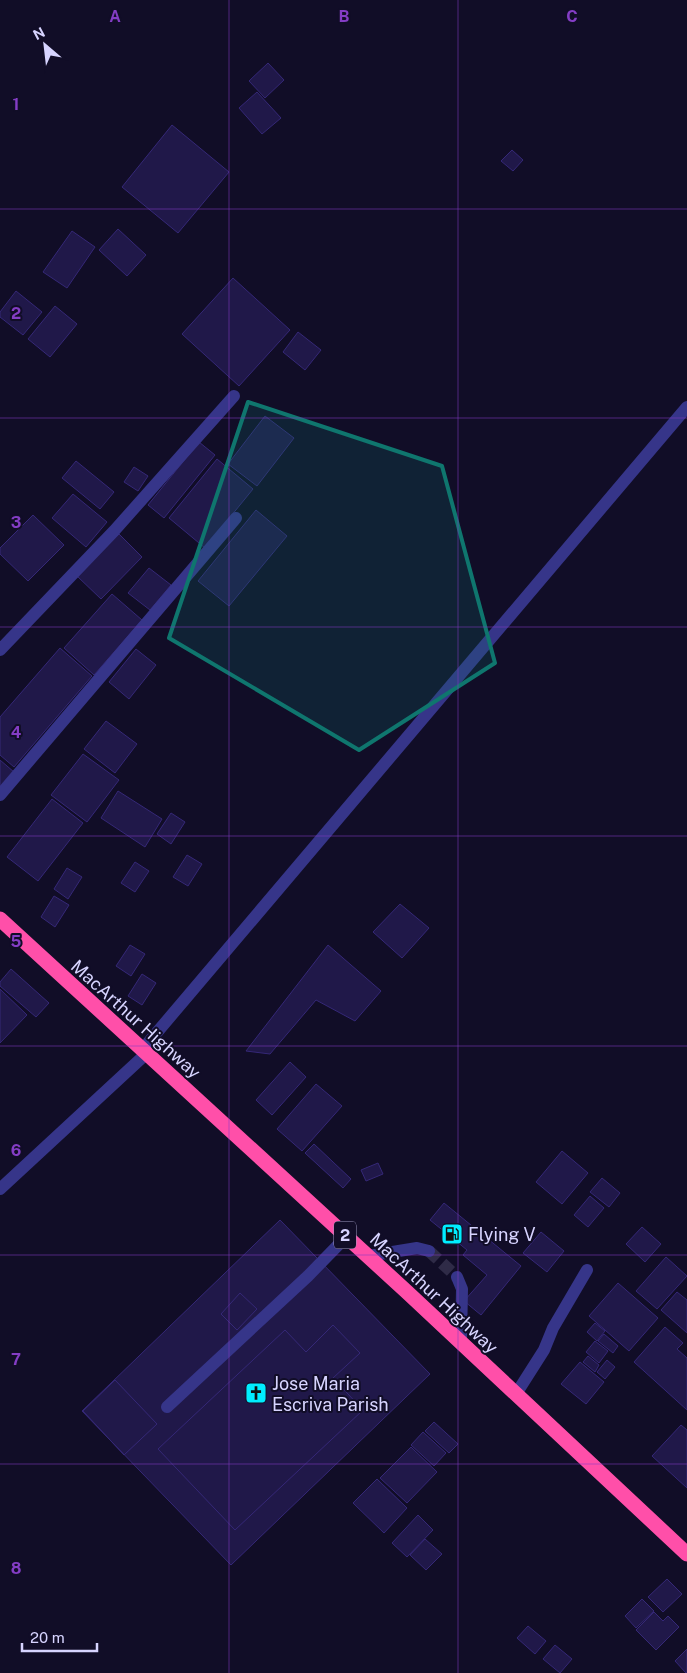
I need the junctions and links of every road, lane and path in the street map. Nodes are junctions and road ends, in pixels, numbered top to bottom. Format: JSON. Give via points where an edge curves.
{"nodes":[{"id":1,"x":234,"y":396,"type":"dead end"},
{"id":2,"x":687,"y":407,"type":"edge"},
{"id":3,"x":236,"y":518,"type":"dead end"},
{"id":4,"x":0,"y":650,"type":"edge"},
{"id":5,"x":0,"y":794,"type":"edge"},
{"id":6,"x":0,"y":919,"type":"edge"},
{"id":7,"x":144,"y":1052,"type":"junction"},
{"id":8,"x":0,"y":1189,"type":"edge"},
{"id":9,"x":346,"y":1237,"type":"junction"},
{"id":10,"x":429,"y":1251,"type":"tunnel mouth"},
{"id":11,"x":368,"y":1256,"type":"junction"},
{"id":12,"x":587,"y":1270,"type":"dead end"},
{"id":13,"x":458,"y":1277,"type":"tunnel mouth"},
{"id":14,"x":461,"y":1343,"type":"junction"},
{"id":15,"x":516,"y":1394,"type":"junction"},
{"id":16,"x":168,"y":1407,"type":"dead end"},
{"id":17,"x":687,"y":1554,"type":"edge"}],
"edges":[{"from":1,"to":4,"type":"street","via":[[114,531]]},
{"from":2,"to":7,"type":"street"},
{"from":3,"to":5,"type":"street"},
{"from":6,"to":7,"type":"highway","name":"MacArthur Highway","number":"2"},
{"from":7,"to":8,"type":"street"},
{"from":7,"to":9,"type":"highway","name":"MacArthur Highway","number":"2"},
{"from":9,"to":11,"type":"highway","name":"MacArthur Highway","number":"2"},
{"from":9,"to":16,"type":"street"},
{"from":10,"to":11,"type":"street","via":[[417,1248]]},
{"from":11,"to":14,"type":"highway","name":"MacArthur Highway","number":"2"},
{"from":12,"to":15,"type":"street"},
{"from":13,"to":14,"type":"street","via":[[462,1289]]},
{"from":14,"to":15,"type":"highway","name":"MacArthur Highway","number":"2"},
{"from":15,"to":17,"type":"highway","name":"MacArthur Highway","number":"2"}]}
